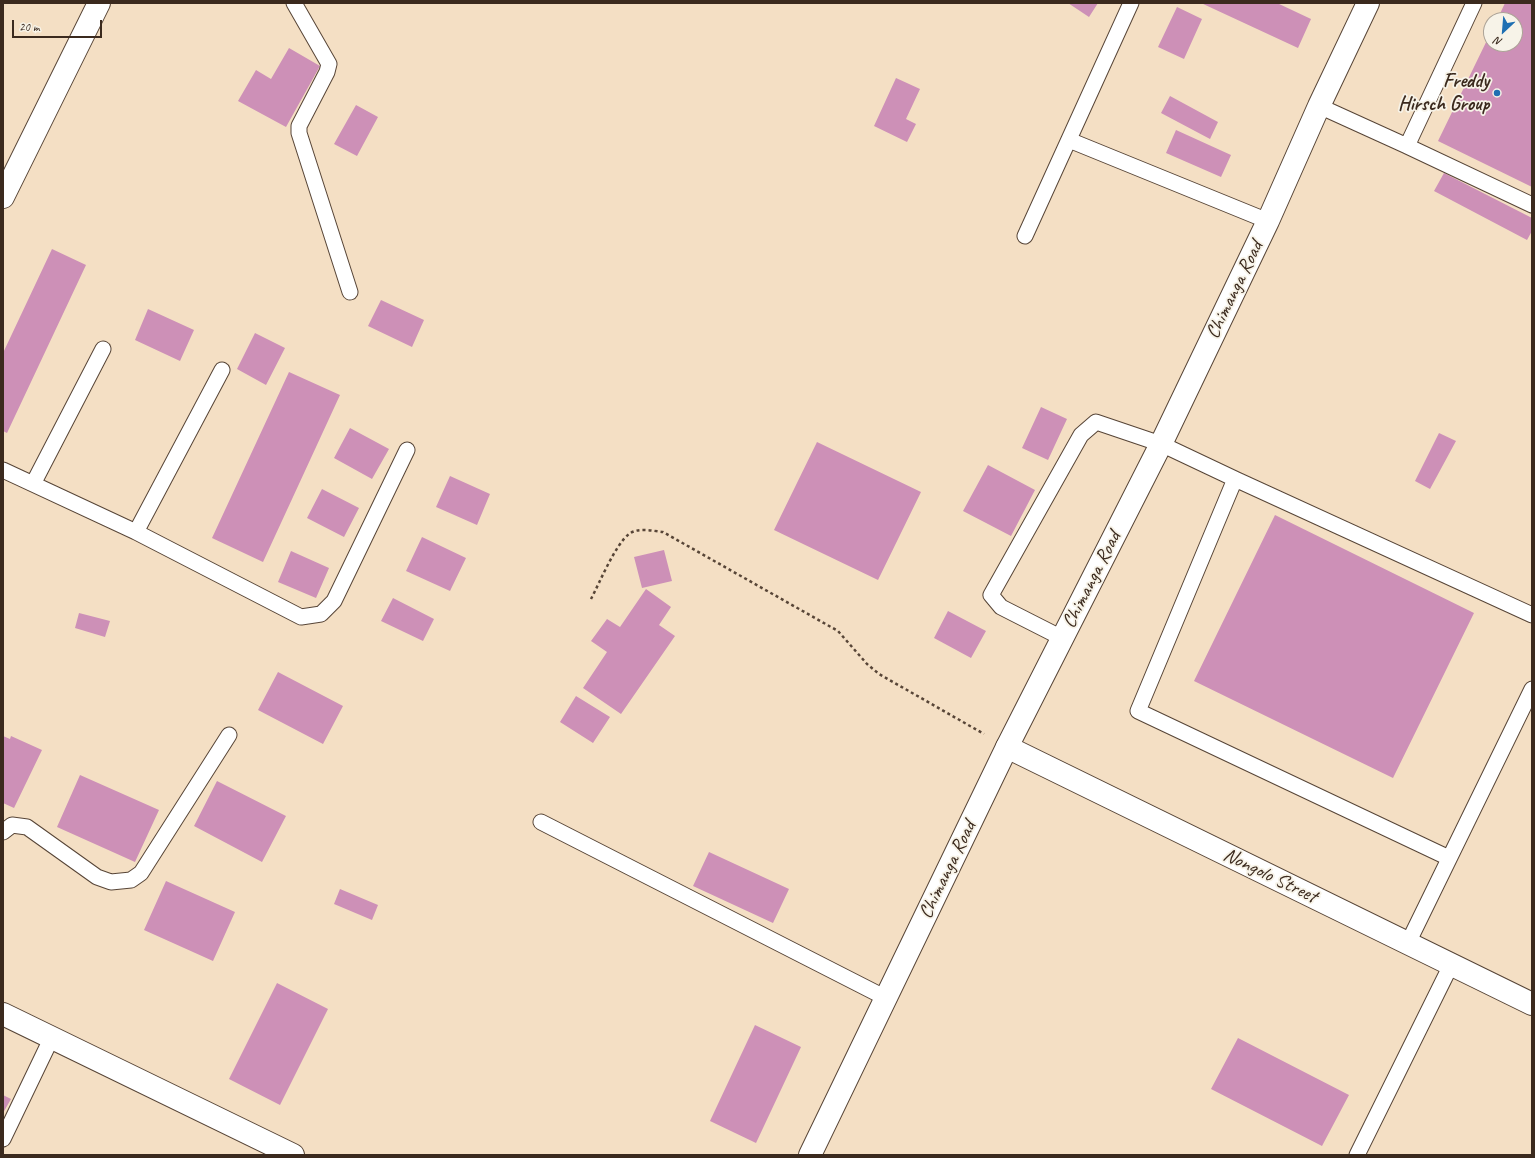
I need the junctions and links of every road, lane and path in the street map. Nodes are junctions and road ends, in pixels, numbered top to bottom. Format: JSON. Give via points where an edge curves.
{"nodes":[{"id":1,"x":100,"y":3,"type":"edge"},
{"id":2,"x":294,"y":3,"type":"edge"},
{"id":3,"x":1131,"y":3,"type":"edge"},
{"id":4,"x":1368,"y":3,"type":"edge"},
{"id":5,"x":1474,"y":3,"type":"edge"},
{"id":6,"x":1319,"y":106,"type":"junction"},
{"id":7,"x":1069,"y":140,"type":"junction"},
{"id":8,"x":1407,"y":146,"type":"junction"},
{"id":9,"x":3,"y":197,"type":"edge"},
{"id":10,"x":1532,"y":205,"type":"edge"},
{"id":11,"x":1268,"y":221,"type":"junction"},
{"id":12,"x":1025,"y":236,"type":"dead end"},
{"id":13,"x":350,"y":292,"type":"dead end"},
{"id":14,"x":103,"y":349,"type":"dead end"},
{"id":15,"x":222,"y":370,"type":"dead end"},
{"id":16,"x":1161,"y":444,"type":"junction"},
{"id":17,"x":407,"y":450,"type":"dead end"},
{"id":18,"x":3,"y":470,"type":"edge"},
{"id":19,"x":1236,"y":479,"type":"junction"},
{"id":20,"x":33,"y":484,"type":"junction"},
{"id":21,"x":136,"y":532,"type":"junction"},
{"id":22,"x":591,"y":599,"type":"dead end"},
{"id":23,"x":1532,"y":615,"type":"edge"},
{"id":24,"x":1062,"y":638,"type":"junction"},
{"id":25,"x":1532,"y":689,"type":"edge"},
{"id":26,"x":229,"y":735,"type":"dead end"},
{"id":27,"x":1007,"y":747,"type":"junction"},
{"id":28,"x":541,"y":822,"type":"dead end"},
{"id":29,"x":3,"y":832,"type":"edge"},
{"id":30,"x":1449,"y":858,"type":"junction"},
{"id":31,"x":1408,"y":944,"type":"junction"},
{"id":32,"x":1451,"y":964,"type":"junction"},
{"id":33,"x":886,"y":998,"type":"junction"},
{"id":34,"x":1532,"y":1004,"type":"edge"},
{"id":35,"x":3,"y":1014,"type":"edge"},
{"id":36,"x":52,"y":1038,"type":"junction"},
{"id":37,"x":3,"y":1140,"type":"edge"},
{"id":38,"x":293,"y":1155,"type":"edge"},
{"id":39,"x":810,"y":1155,"type":"edge"},
{"id":40,"x":1356,"y":1155,"type":"edge"}],
"edges":[{"from":1,"to":9,"type":"street"},
{"from":2,"to":13,"type":"lane","via":[[329,64],[328,72],[300,126],[299,133]]},
{"from":3,"to":7,"type":"lane"},
{"from":4,"to":6,"type":"street","name":"Chimanga Road"},
{"from":5,"to":8,"type":"lane"},
{"from":6,"to":8,"type":"lane"},
{"from":6,"to":11,"type":"street","name":"Chimanga Road"},
{"from":7,"to":11,"type":"lane"},
{"from":7,"to":12,"type":"lane"},
{"from":8,"to":10,"type":"lane"},
{"from":11,"to":16,"type":"street","name":"Chimanga Road"},
{"from":14,"to":20,"type":"lane"},
{"from":15,"to":21,"type":"lane"},
{"from":16,"to":19,"type":"lane"},
{"from":16,"to":24,"type":"street","name":"Chimanga Road"},
{"from":16,"to":24,"type":"lane","via":[[1096,422],[1090,426],[1081,435],[991,595],[1001,607]]},
{"from":17,"to":21,"type":"lane","via":[[334,601],[321,614],[301,617]]},
{"from":18,"to":20,"type":"lane"},
{"from":19,"to":23,"type":"lane"},
{"from":19,"to":30,"type":"lane","via":[[1138,710]]},
{"from":20,"to":21,"type":"lane"},
{"from":22,"to":27,"type":"path","via":[[618,548],[630,533],[646,530],[663,532],[838,632],[879,674]]},
{"from":24,"to":27,"type":"street","name":"Chimanga Road"},
{"from":25,"to":30,"type":"lane"},
{"from":26,"to":29,"type":"lane","via":[[141,873],[131,880],[111,882],[97,877],[27,827],[12,825]]},
{"from":27,"to":31,"type":"street","name":"Nongolo Street"},
{"from":27,"to":33,"type":"street","name":"Chimanga Road"},
{"from":28,"to":33,"type":"lane"},
{"from":30,"to":31,"type":"lane"},
{"from":31,"to":32,"type":"street","name":"Nongolo Street"},
{"from":32,"to":34,"type":"street","name":"Nongolo Street"},
{"from":32,"to":40,"type":"lane"},
{"from":33,"to":39,"type":"street","name":"Chimanga Road"},
{"from":35,"to":36,"type":"street"},
{"from":36,"to":37,"type":"lane"},
{"from":36,"to":38,"type":"street"}]}
